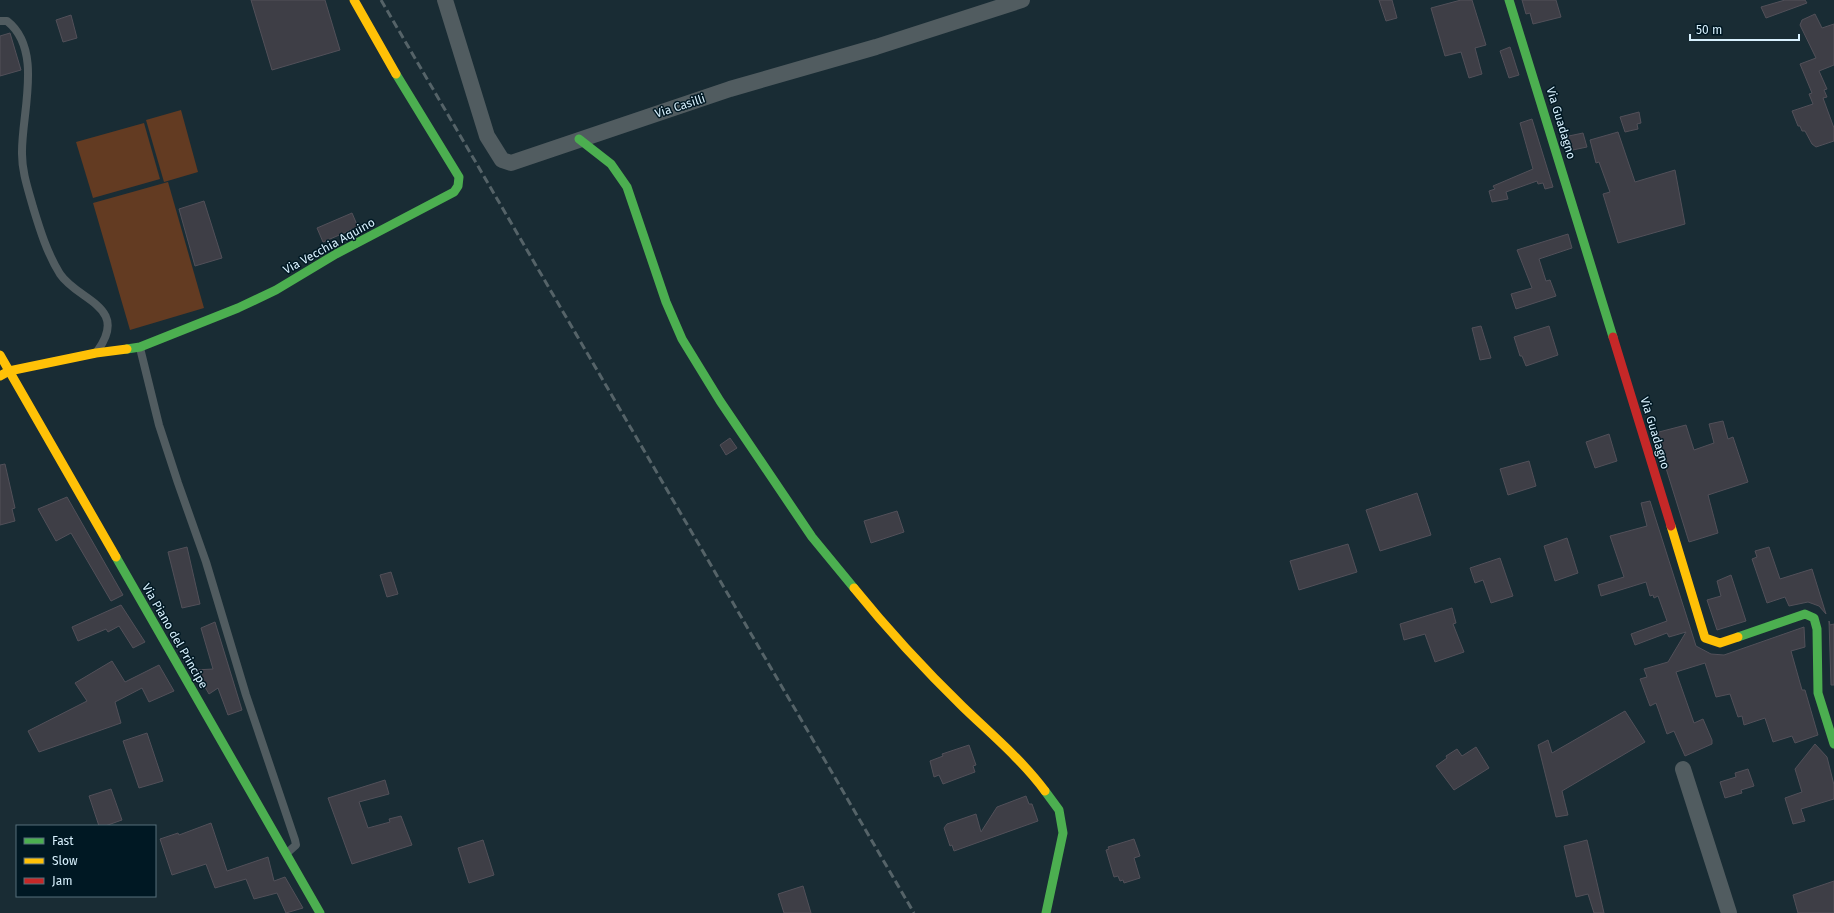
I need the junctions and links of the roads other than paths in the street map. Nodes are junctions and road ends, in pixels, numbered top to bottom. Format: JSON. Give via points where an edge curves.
{"nodes":[{"id":1,"x":354,"y":0,"type":"edge"},
{"id":2,"x":445,"y":0,"type":"edge"},
{"id":3,"x":1022,"y":0,"type":"edge"},
{"id":4,"x":1509,"y":0,"type":"edge"},
{"id":5,"x":0,"y":21,"type":"edge"},
{"id":6,"x":579,"y":139,"type":"junction"},
{"id":7,"x":140,"y":347,"type":"junction"},
{"id":8,"x":96,"y":353,"type":"junction"},
{"id":9,"x":0,"y":355,"type":"edge"},
{"id":10,"x":9,"y":371,"type":"junction"},
{"id":11,"x":0,"y":376,"type":"edge"},
{"id":12,"x":1834,"y":744,"type":"edge"},
{"id":13,"x":1683,"y":769,"type":"dead end"},
{"id":14,"x":286,"y":853,"type":"junction"},
{"id":15,"x":320,"y":913,"type":"edge"},
{"id":16,"x":1046,"y":913,"type":"edge"},
{"id":17,"x":1729,"y":913,"type":"edge"}],
"edges":[{"from":1,"to":7,"type":"street","name":"Via Vecchia Aquino","via":[[459,176],[460,185],[457,190],[336,254],[276,290]]},
{"from":2,"to":6,"type":"street","name":"Via Casilli","via":[[487,136],[502,160],[510,163]]},
{"from":3,"to":6,"type":"street","name":"Via Casilli","via":[[876,47],[730,89]]},
{"from":4,"to":12,"type":"street","name":"Via Guadagno","via":[[1705,638],[1720,643],[1805,614],[1813,615],[1818,629],[1818,693]]},
{"from":5,"to":8,"type":"lane","via":[[7,21],[18,32],[29,66],[22,154],[24,178],[45,244],[66,282],[102,308],[108,322],[105,341]]},
{"from":6,"to":16,"type":"street","via":[[611,164],[627,187],[666,302],[682,339],[720,401],[812,537],[886,628],[1035,777],[1060,810],[1063,833]]},
{"from":7,"to":8,"type":"street","name":"Via Vecchia Aquino"},
{"from":7,"to":14,"type":"lane","via":[[159,425],[295,840],[296,845]]},
{"from":8,"to":10,"type":"street","name":"Via Vecchia Aquino"},
{"from":9,"to":10,"type":"street","name":"Via Piano del Principe"},
{"from":10,"to":11,"type":"street","name":"Via Vecchia Aquino"},
{"from":10,"to":14,"type":"street","name":"Via Piano del Principe"},
{"from":13,"to":17,"type":"street"},
{"from":14,"to":15,"type":"street","name":"Via Piano del Principe"}]}
